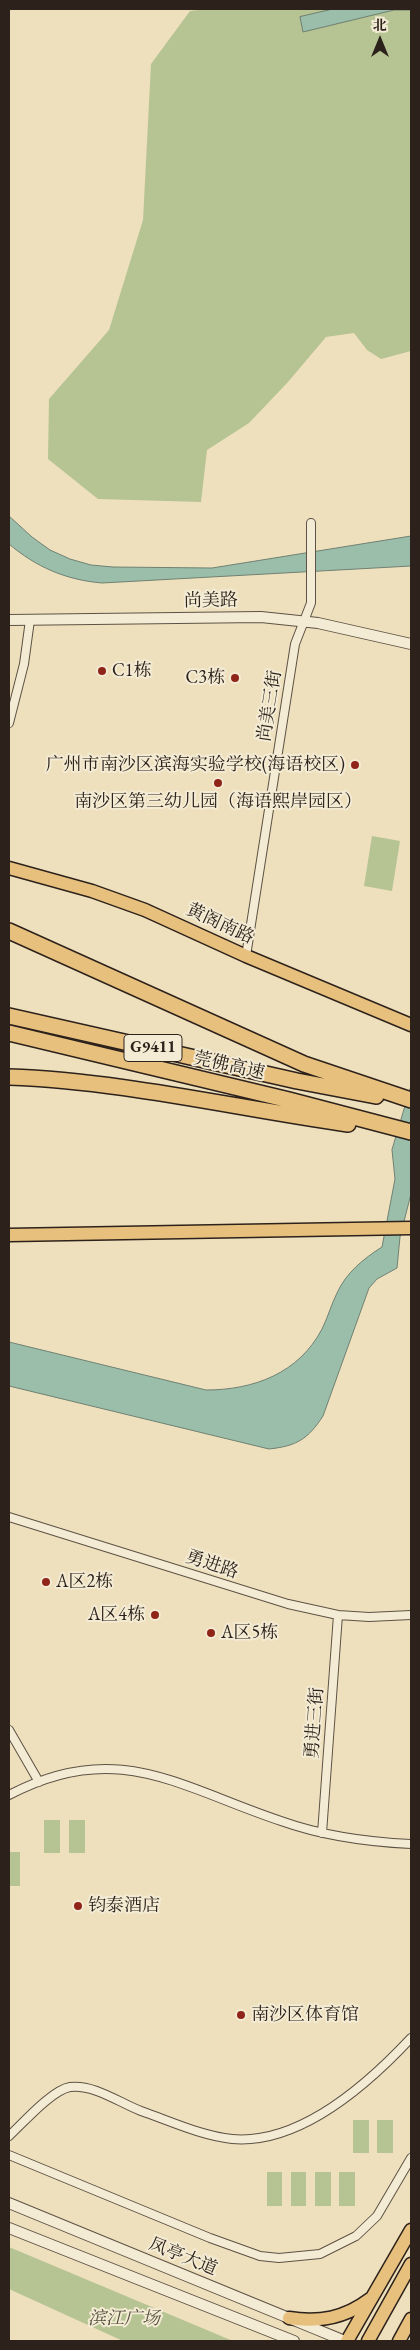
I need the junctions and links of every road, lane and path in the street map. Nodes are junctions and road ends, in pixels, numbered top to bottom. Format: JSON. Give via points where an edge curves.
{"nodes":[{"id":1,"x":311,"y":522,"type":"dead end"},
{"id":2,"x":9,"y":620,"type":"edge"},
{"id":3,"x":30,"y":620,"type":"junction"},
{"id":4,"x":304,"y":621,"type":"junction"},
{"id":5,"x":411,"y":644,"type":"edge"},
{"id":6,"x":9,"y":723,"type":"edge"},
{"id":7,"x":9,"y":868,"type":"edge"},
{"id":8,"x":15,"y":934,"type":"edge"},
{"id":9,"x":246,"y":956,"type":"junction"},
{"id":10,"x":9,"y":1016,"type":"edge"},
{"id":11,"x":406,"y":1024,"type":"edge"},
{"id":12,"x":9,"y":1033,"type":"edge"},
{"id":13,"x":9,"y":1077,"type":"edge"},
{"id":14,"x":411,"y":1102,"type":"edge"},
{"id":15,"x":411,"y":1132,"type":"edge"},
{"id":16,"x":411,"y":1228,"type":"edge"},
{"id":17,"x":9,"y":1235,"type":"edge"},
{"id":18,"x":9,"y":1517,"type":"edge"},
{"id":19,"x":338,"y":1615,"type":"junction"},
{"id":20,"x":411,"y":1615,"type":"edge"},
{"id":21,"x":9,"y":1730,"type":"edge"},
{"id":22,"x":39,"y":1782,"type":"junction"},
{"id":23,"x":9,"y":1795,"type":"edge"},
{"id":24,"x":322,"y":1833,"type":"junction"},
{"id":25,"x":411,"y":1844,"type":"edge"},
{"id":26,"x":411,"y":2038,"type":"edge"},
{"id":27,"x":9,"y":2136,"type":"edge"},
{"id":28,"x":9,"y":2155,"type":"edge"},
{"id":29,"x":411,"y":2158,"type":"edge"},
{"id":30,"x":9,"y":2203,"type":"edge"},
{"id":31,"x":9,"y":2228,"type":"edge"},
{"id":32,"x":411,"y":2230,"type":"edge"},
{"id":33,"x":411,"y":2264,"type":"edge"},
{"id":34,"x":374,"y":2296,"type":"junction"},
{"id":35,"x":288,"y":2318,"type":"junction"},
{"id":36,"x":411,"y":2319,"type":"edge"},
{"id":37,"x":294,"y":2341,"type":"edge"},
{"id":38,"x":346,"y":2341,"type":"edge"},
{"id":39,"x":368,"y":2341,"type":"edge"},
{"id":40,"x":399,"y":2341,"type":"edge"}],
"edges":[{"from":1,"to":4,"type":"street","name":"尚美三街","via":[[310,603]]},
{"from":2,"to":3,"type":"street","name":"尚美路"},
{"from":3,"to":4,"type":"street","name":"尚美路","via":[[242,616]]},
{"from":3,"to":6,"type":"street","via":[[22,672]]},
{"from":4,"to":5,"type":"street","name":"尚美路"},
{"from":4,"to":9,"type":"street","name":"尚美三街","via":[[295,644]]},
{"from":7,"to":9,"type":"main road","name":"黄阁南路","via":[[92,891],[145,910]]},
{"from":8,"to":14,"type":"highway","via":[[304,1064]]},
{"from":9,"to":11,"type":"main road","name":"黄阁南路"},
{"from":10,"to":14,"type":"highway","name":"莞佛高速","number":"G9411","via":[[297,1081]]},
{"from":12,"to":15,"type":"highway","name":"莞佛高速","number":"G9411"},
{"from":13,"to":15,"type":"highway","via":[[114,1088]]},
{"from":16,"to":17,"type":"main road"},
{"from":18,"to":19,"type":"street","name":"勇进路","via":[[288,1604]]},
{"from":19,"to":20,"type":"street","name":"勇进路"},
{"from":19,"to":24,"type":"street","name":"勇进三街"},
{"from":21,"to":22,"type":"street"},
{"from":22,"to":23,"type":"street"},
{"from":22,"to":24,"type":"street","via":[[104,1768],[148,1773]]},
{"from":24,"to":25,"type":"street"},
{"from":26,"to":27,"type":"street","via":[[335,2105],[309,2122],[281,2132],[251,2139],[209,2134],[85,2087],[62,2090]]},
{"from":28,"to":29,"type":"street","via":[[210,2238],[260,2256],[279,2258],[320,2254],[356,2236],[377,2216]]},
{"from":30,"to":35,"type":"street","name":"凤亭大道"},
{"from":31,"to":37,"type":"street"},
{"from":32,"to":34,"type":"main road"},
{"from":33,"to":39,"type":"main road"},
{"from":34,"to":35,"type":"main road","via":[[359,2307],[325,2320]]},
{"from":34,"to":38,"type":"main road"},
{"from":35,"to":38,"type":"street","name":"凤亭大道"},
{"from":36,"to":40,"type":"main road"}]}
